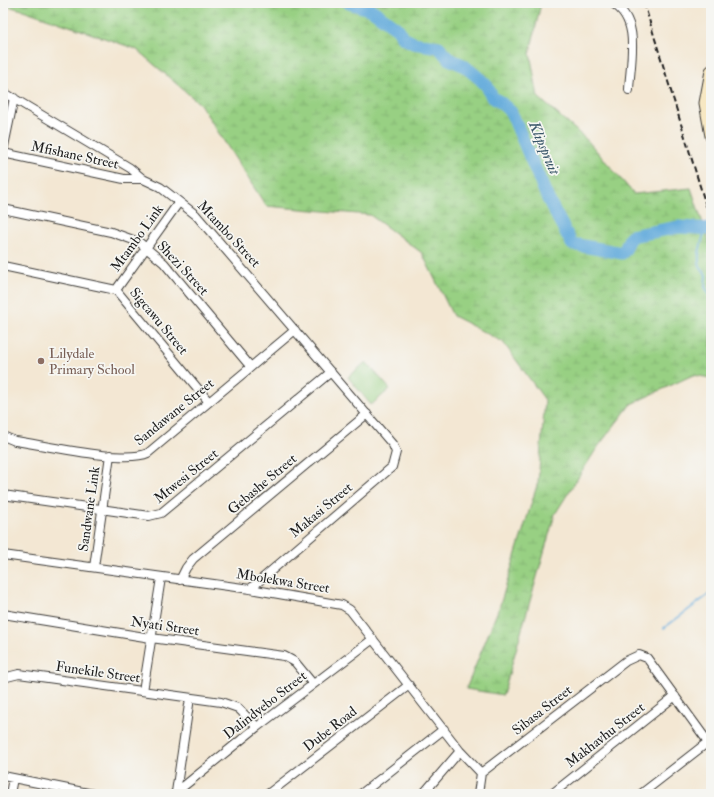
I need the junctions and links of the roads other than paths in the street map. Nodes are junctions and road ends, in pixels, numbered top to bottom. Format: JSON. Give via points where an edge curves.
{"nodes":[{"id":1,"x":612,"y":3,"type":"edge"},
{"id":2,"x":711,"y":71,"type":"edge"},
{"id":3,"x":629,"y":90,"type":"dead end"},
{"id":4,"x":3,"y":92,"type":"edge"},
{"id":5,"x":14,"y":98,"type":"junction"},
{"id":6,"x":711,"y":136,"type":"edge"},
{"id":7,"x":3,"y":152,"type":"edge"},
{"id":8,"x":143,"y":179,"type":"junction"},
{"id":9,"x":179,"y":202,"type":"junction"},
{"id":10,"x":3,"y":209,"type":"edge"},
{"id":11,"x":145,"y":247,"type":"junction"},
{"id":12,"x":3,"y":266,"type":"edge"},
{"id":13,"x":116,"y":290,"type":"junction"},
{"id":14,"x":295,"y":330,"type":"junction"},
{"id":15,"x":250,"y":366,"type":"junction"},
{"id":16,"x":331,"y":372,"type":"junction"},
{"id":17,"x":209,"y":402,"type":"junction"},
{"id":18,"x":367,"y":414,"type":"junction"},
{"id":19,"x":3,"y":437,"type":"edge"},
{"id":20,"x":393,"y":445,"type":"joint"},
{"id":21,"x":110,"y":455,"type":"junction"},
{"id":22,"x":3,"y":494,"type":"edge"},
{"id":23,"x":102,"y":509,"type":"junction"},
{"id":24,"x":3,"y":555,"type":"edge"},
{"id":25,"x":94,"y":567,"type":"junction"},
{"id":26,"x":161,"y":578,"type":"junction"},
{"id":27,"x":180,"y":580,"type":"junction"},
{"id":28,"x":250,"y":588,"type":"junction"},
{"id":29,"x":3,"y":614,"type":"edge"},
{"id":30,"x":151,"y":638,"type":"junction"},
{"id":31,"x":373,"y":639,"type":"junction"},
{"id":32,"x":3,"y":678,"type":"edge"},
{"id":33,"x":313,"y":684,"type":"junction"},
{"id":34,"x":409,"y":685,"type":"junction"},
{"id":35,"x":143,"y":691,"type":"junction"},
{"id":36,"x":675,"y":696,"type":"junction"},
{"id":37,"x":190,"y":698,"type":"junction"},
{"id":38,"x":257,"y":727,"type":"junction"},
{"id":39,"x":444,"y":729,"type":"junction"},
{"id":40,"x":710,"y":744,"type":"edge"},
{"id":41,"x":460,"y":750,"type":"junction"},
{"id":42,"x":481,"y":773,"type":"junction"},
{"id":43,"x":3,"y":776,"type":"edge"},
{"id":44,"x":13,"y":778,"type":"junction"},
{"id":45,"x":175,"y":793,"type":"edge"},
{"id":46,"x":270,"y":793,"type":"edge"},
{"id":47,"x":10,"y":794,"type":"edge"},
{"id":48,"x":89,"y":794,"type":"edge"},
{"id":49,"x":361,"y":794,"type":"edge"},
{"id":50,"x":423,"y":794,"type":"edge"},
{"id":51,"x":478,"y":794,"type":"edge"},
{"id":52,"x":552,"y":794,"type":"edge"},
{"id":53,"x":641,"y":794,"type":"edge"}],
"edges":[{"from":1,"to":3,"type":"street","via":[[620,7],[632,33]]},
{"from":2,"to":6,"type":"street","via":[[705,110]]},
{"from":4,"to":5,"type":"street","name":"Mtambo Street"},
{"from":5,"to":7,"type":"street"},
{"from":5,"to":8,"type":"street","name":"Mtambo Street","via":[[130,168]]},
{"from":7,"to":8,"type":"street","name":"Mfishane Street","via":[[124,179]]},
{"from":8,"to":9,"type":"street","name":"Mtambo Street"},
{"from":9,"to":11,"type":"street","name":"Mtambo Link"},
{"from":9,"to":14,"type":"street","name":"Mtambo Street","via":[[212,232]]},
{"from":10,"to":11,"type":"street","name":"Shezi Street","via":[[111,232],[132,238]]},
{"from":11,"to":13,"type":"street","name":"Mtambo Link"},
{"from":11,"to":15,"type":"street","name":"Shezi Street","via":[[177,278]]},
{"from":12,"to":13,"type":"street","name":"Sigcawu Street"},
{"from":13,"to":17,"type":"street","name":"Sigcawu Street"},
{"from":14,"to":15,"type":"street","name":"Sandawane Street"},
{"from":14,"to":16,"type":"street","name":"Mtambo Street"},
{"from":15,"to":17,"type":"street","name":"Sandawane Street"},
{"from":16,"to":18,"type":"street","name":"Mtambo Street"},
{"from":16,"to":23,"type":"street","name":"Mtwesi Street","via":[[161,513],[149,516]]},
{"from":17,"to":21,"type":"street","name":"Sandawane Street","via":[[148,453],[136,457]]},
{"from":18,"to":20,"type":"street","name":"Mtambo Street"},
{"from":18,"to":27,"type":"street","name":"Gebashe Street","via":[[193,559]]},
{"from":19,"to":21,"type":"street","name":"Sandawane Street"},
{"from":20,"to":28,"type":"street","name":"Makasi Street","via":[[396,452],[392,467]]},
{"from":21,"to":23,"type":"street","name":"Sandwane Link"},
{"from":22,"to":23,"type":"street","name":"Mtwesi Street"},
{"from":23,"to":25,"type":"street","name":"Sandwane Link"},
{"from":24,"to":25,"type":"street","name":"Mbolekwa Street"},
{"from":25,"to":26,"type":"street","name":"Mbolekwa Street"},
{"from":26,"to":27,"type":"street","name":"Mbolekwa Street"},
{"from":26,"to":30,"type":"street"},
{"from":27,"to":28,"type":"street","name":"Mbolekwa Street"},
{"from":28,"to":31,"type":"street","name":"Mbolekwa Street","via":[[342,604],[350,610]]},
{"from":29,"to":30,"type":"street","name":"Nyati Street"},
{"from":30,"to":33,"type":"street","name":"Nyati Street","via":[[284,656],[295,662]]},
{"from":30,"to":35,"type":"street"},
{"from":31,"to":33,"type":"street","name":"Dalindyebo Street"},
{"from":31,"to":34,"type":"street","name":"Mbolekwa Street"},
{"from":32,"to":35,"type":"street","name":"Funekile Street","via":[[19,674]]},
{"from":33,"to":38,"type":"street","name":"Dalindyebo Street"},
{"from":34,"to":39,"type":"street","name":"Mbolekwa Street"},
{"from":34,"to":46,"type":"street","name":"Dube Road"},
{"from":35,"to":37,"type":"street","name":"Funekile Street"},
{"from":36,"to":40,"type":"street"},
{"from":36,"to":42,"type":"street","name":"Sibasa Street","via":[[646,658],[636,655]]},
{"from":36,"to":52,"type":"street","name":"Makhavhu Street"},
{"from":37,"to":38,"type":"street","name":"Funekile Street","via":[[232,705]]},
{"from":37,"to":45,"type":"street"},
{"from":38,"to":45,"type":"street","name":"Dalindyebo Street"},
{"from":39,"to":41,"type":"street","name":"Mbolekwa Street"},
{"from":39,"to":49,"type":"street"},
{"from":40,"to":53,"type":"street"},
{"from":41,"to":42,"type":"street","name":"Mbolekwa Street"},
{"from":41,"to":50,"type":"street"},
{"from":42,"to":51,"type":"street"},
{"from":43,"to":44,"type":"street"},
{"from":44,"to":47,"type":"street"},
{"from":44,"to":48,"type":"street"}]}
